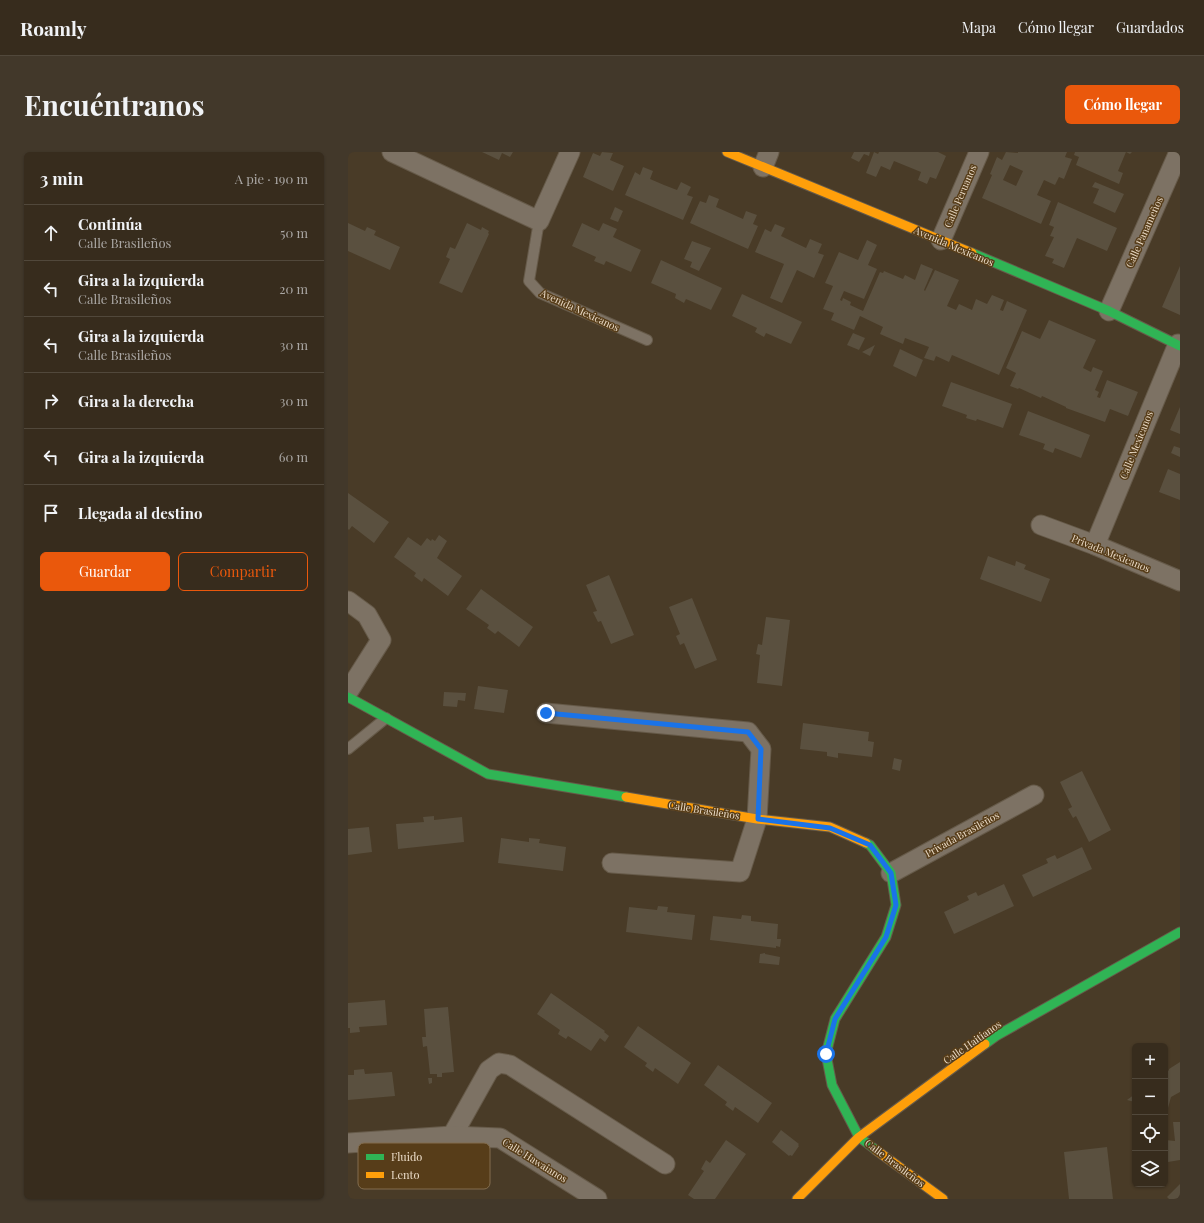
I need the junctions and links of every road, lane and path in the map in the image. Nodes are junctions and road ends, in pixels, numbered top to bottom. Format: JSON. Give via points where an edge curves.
{"nodes":[{"id":1,"x":392,"y":152,"type":"edge"},
{"id":2,"x":570,"y":152,"type":"edge"},
{"id":3,"x":727,"y":152,"type":"edge"},
{"id":4,"x":979,"y":152,"type":"edge"},
{"id":5,"x":1179,"y":152,"type":"edge"},
{"id":6,"x":766,"y":160,"type":"edge"},
{"id":7,"x":539,"y":221,"type":"junction"},
{"id":8,"x":941,"y":240,"type":"junction"},
{"id":9,"x":1109,"y":311,"type":"junction"},
{"id":10,"x":647,"y":340,"type":"dead end"},
{"id":11,"x":1179,"y":345,"type":"edge"},
{"id":12,"x":1041,"y":525,"type":"dead end"},
{"id":13,"x":1095,"y":545,"type":"junction"},
{"id":14,"x":1180,"y":581,"type":"edge"},
{"id":15,"x":348,"y":601,"type":"edge"},
{"id":16,"x":348,"y":692,"type":"edge"},
{"id":17,"x":348,"y":697,"type":"edge"},
{"id":18,"x":546,"y":713,"type":"dead end"},
{"id":19,"x":386,"y":718,"type":"junction"},
{"id":20,"x":348,"y":749,"type":"edge"},
{"id":21,"x":1034,"y":795,"type":"dead end"},
{"id":22,"x":758,"y":819,"type":"junction"},
{"id":23,"x":612,"y":863,"type":"dead end"},
{"id":24,"x":891,"y":873,"type":"junction"},
{"id":25,"x":1180,"y":932,"type":"edge"},
{"id":26,"x":452,"y":1136,"type":"junction"},
{"id":27,"x":859,"y":1137,"type":"junction"},
{"id":28,"x":348,"y":1143,"type":"edge"},
{"id":29,"x":665,"y":1164,"type":"dead end"},
{"id":30,"x":597,"y":1199,"type":"edge"},
{"id":31,"x":797,"y":1199,"type":"edge"},
{"id":32,"x":943,"y":1199,"type":"edge"}],
"edges":[{"from":1,"to":7,"type":"street"},
{"from":2,"to":7,"type":"street"},
{"from":3,"to":6,"type":"street","name":"Avenida Mexicanos"},
{"from":4,"to":8,"type":"street","name":"Calle Peruanos"},
{"from":5,"to":9,"type":"street","name":"Calle Panameños"},
{"from":6,"to":8,"type":"street","name":"Avenida Mexicanos"},
{"from":7,"to":10,"type":"lane","name":"Avenida Mexicanos","via":[[529,281],[540,293]]},
{"from":8,"to":9,"type":"street","name":"Avenida Mexicanos"},
{"from":9,"to":11,"type":"street","name":"Avenida Mexicanos"},
{"from":11,"to":13,"type":"street","name":"Calle Mexicanos"},
{"from":12,"to":13,"type":"street","name":"Privada Mexicanos"},
{"from":13,"to":14,"type":"street","name":"Privada Mexicanos"},
{"from":15,"to":16,"type":"street","via":[[367,615],[381,640]]},
{"from":17,"to":19,"type":"street","name":"Calle Brasileños"},
{"from":18,"to":22,"type":"street","via":[[748,732],[761,749]]},
{"from":19,"to":20,"type":"lane"},
{"from":19,"to":22,"type":"street","name":"Calle Brasileños","via":[[488,774]]},
{"from":21,"to":24,"type":"street","name":"Privada Brasileños"},
{"from":22,"to":23,"type":"street","via":[[740,872]]},
{"from":22,"to":24,"type":"street","name":"Calle Brasileños","via":[[830,828],[870,845]]},
{"from":24,"to":27,"type":"street","name":"Calle Brasileños","via":[[896,905],[886,937],[835,1019],[826,1054],[832,1085]]},
{"from":25,"to":27,"type":"street","name":"Calle Haitianos","via":[[996,1036]]},
{"from":26,"to":28,"type":"street","name":"Calle Hawaianos"},
{"from":26,"to":29,"type":"street","via":[[490,1070],[499,1063],[510,1065]]},
{"from":26,"to":30,"type":"street","name":"Calle Hawaianos","via":[[500,1138]]},
{"from":27,"to":31,"type":"street","name":"Calle Haitianos"},
{"from":27,"to":32,"type":"street","name":"Calle Brasileños"}]}
